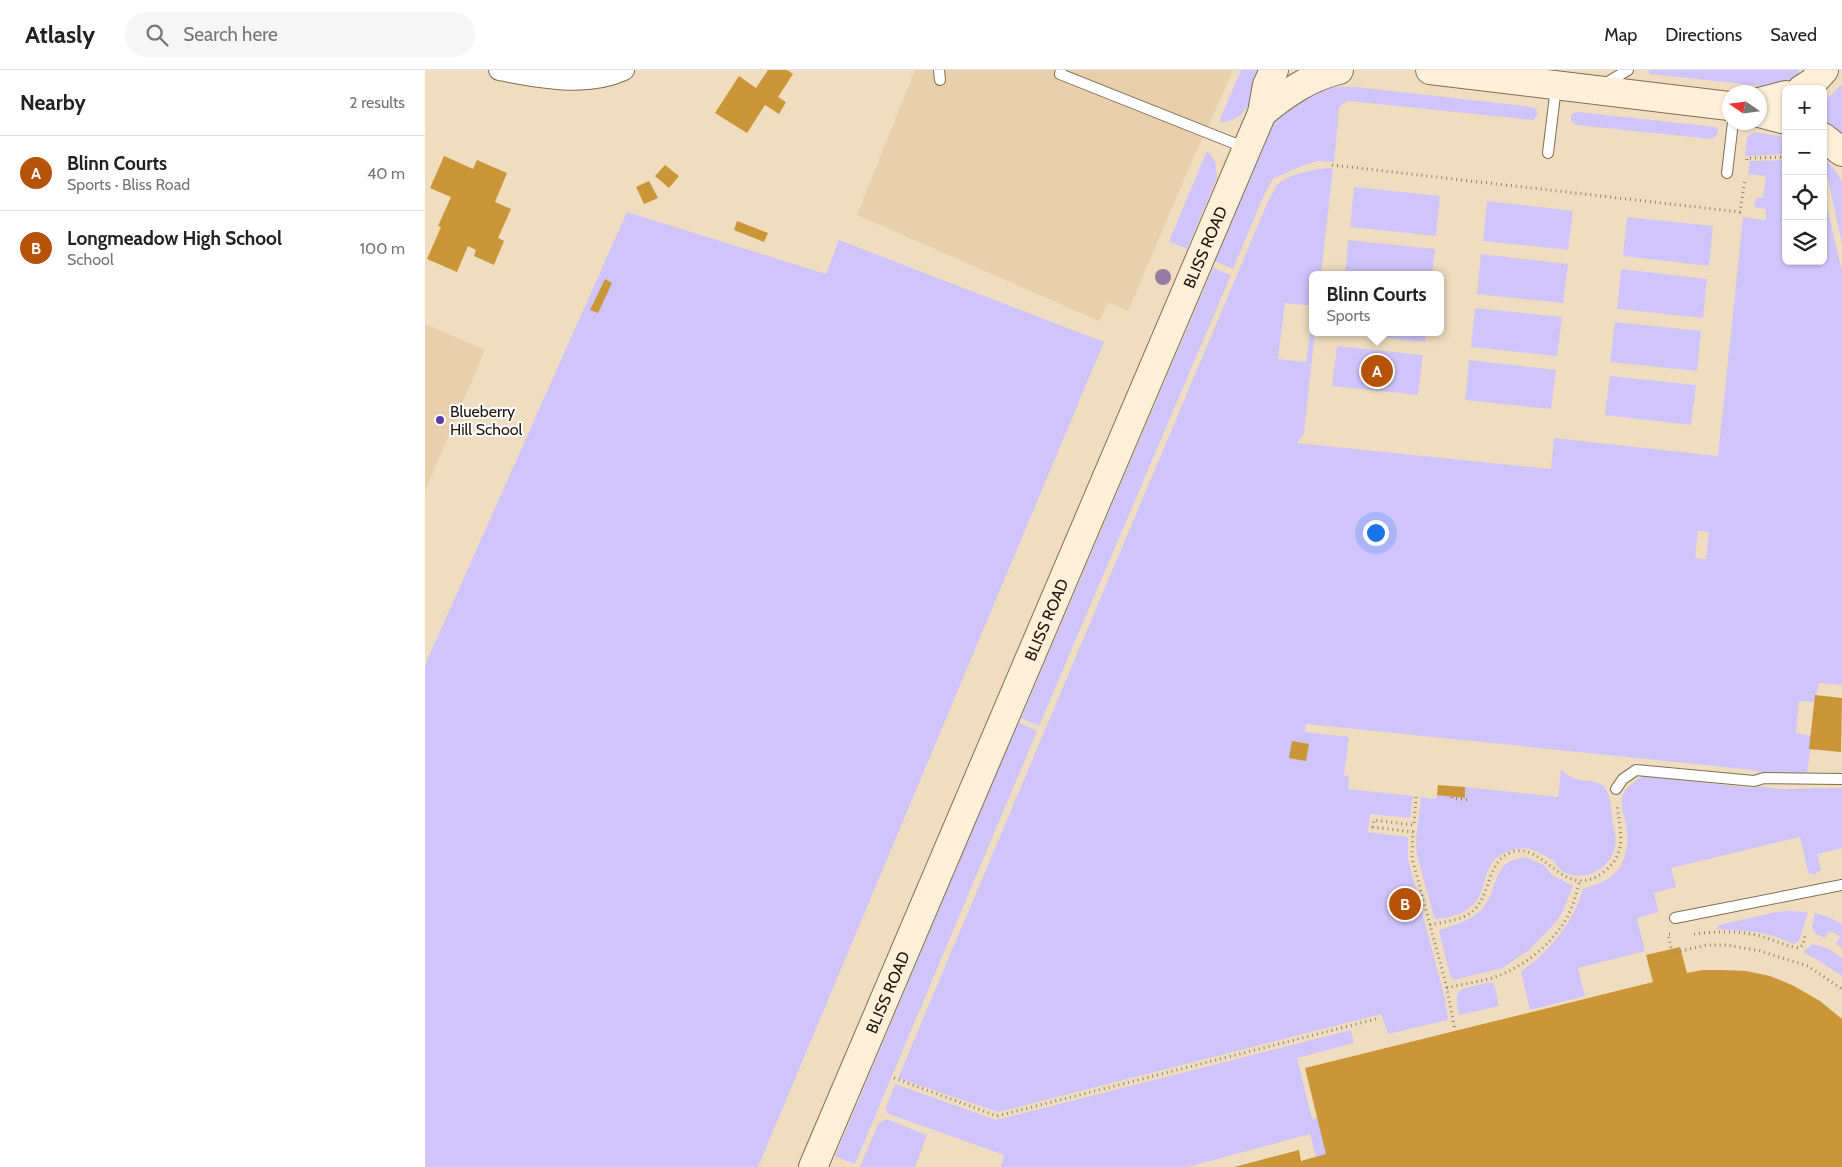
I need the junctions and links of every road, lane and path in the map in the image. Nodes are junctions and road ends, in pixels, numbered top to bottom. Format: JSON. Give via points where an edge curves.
{"nodes":[{"id":1,"x":499,"y":70,"type":"edge"},
{"id":2,"x":624,"y":70,"type":"edge"},
{"id":3,"x":1061,"y":70,"type":"edge"},
{"id":4,"x":1273,"y":70,"type":"edge"},
{"id":5,"x":1339,"y":70,"type":"edge"},
{"id":6,"x":1430,"y":70,"type":"edge"},
{"id":7,"x":1628,"y":70,"type":"edge"},
{"id":8,"x":1824,"y":70,"type":"edge"},
{"id":9,"x":1556,"y":85,"type":"junction"},
{"id":10,"x":1808,"y":85,"type":"edge"},
{"id":11,"x":1595,"y":90,"type":"junction"},
{"id":12,"x":1782,"y":97,"type":"edge"},
{"id":13,"x":1767,"y":100,"type":"edge"},
{"id":14,"x":1722,"y":105,"type":"edge"},
{"id":15,"x":1262,"y":113,"type":"junction"},
{"id":16,"x":1767,"y":115,"type":"edge"},
{"id":17,"x":1782,"y":119,"type":"edge"},
{"id":18,"x":1732,"y":130,"type":"edge"},
{"id":19,"x":1827,"y":139,"type":"edge"},
{"id":20,"x":1247,"y":148,"type":"junction"},
{"id":21,"x":1842,"y":152,"type":"edge"},
{"id":22,"x":1548,"y":153,"type":"dead end"},
{"id":23,"x":1782,"y":157,"type":"edge"},
{"id":24,"x":1332,"y":164,"type":"dead end"},
{"id":25,"x":1746,"y":167,"type":"dead end"},
{"id":26,"x":1727,"y":173,"type":"dead end"},
{"id":27,"x":1745,"y":176,"type":"dead end"},
{"id":28,"x":1842,"y":779,"type":"edge"},
{"id":29,"x":1616,"y":789,"type":"joint"},
{"id":30,"x":1417,"y":797,"type":"dead end"},
{"id":31,"x":1452,"y":797,"type":"dead end"},
{"id":32,"x":1469,"y":800,"type":"dead end"},
{"id":33,"x":1580,"y":880,"type":"junction"},
{"id":34,"x":1842,"y":885,"type":"edge"},
{"id":35,"x":1675,"y":918,"type":"dead end"},
{"id":36,"x":1430,"y":925,"type":"junction"},
{"id":37,"x":1674,"y":933,"type":"dead end"},
{"id":38,"x":1688,"y":935,"type":"dead end"},
{"id":39,"x":1805,"y":936,"type":"dead end"},
{"id":40,"x":1447,"y":988,"type":"junction"},
{"id":41,"x":1842,"y":989,"type":"edge"},
{"id":42,"x":1380,"y":1018,"type":"dead end"},
{"id":43,"x":1455,"y":1031,"type":"dead end"},
{"id":44,"x":894,"y":1078,"type":"dead end"},
{"id":45,"x":813,"y":1167,"type":"edge"}],
"edges":[{"from":1,"to":2,"type":"street","via":[[561,80],[587,80]]},
{"from":3,"to":20,"type":"lane","via":[[1060,74]]},
{"from":4,"to":15,"type":"main road","name":"BLISS ROAD"},
{"from":5,"to":15,"type":"main road","via":[[1285,94]]},
{"from":6,"to":9,"type":"main road"},
{"from":7,"to":11,"type":"lane"},
{"from":8,"to":10,"type":"main road"},
{"from":9,"to":11,"type":"main road"},
{"from":9,"to":22,"type":"lane"},
{"from":11,"to":14,"type":"main road"},
{"from":12,"to":13,"type":"main road"},
{"from":15,"to":20,"type":"main road","name":"BLISS ROAD"},
{"from":16,"to":17,"type":"main road"},
{"from":18,"to":26,"type":"lane"},
{"from":19,"to":21,"type":"main road"},
{"from":20,"to":45,"type":"main road","name":"BLISS ROAD"},
{"from":23,"to":25,"type":"path","via":[[1747,158]]},
{"from":24,"to":27,"type":"path","via":[[1740,212]]},
{"from":28,"to":29,"type":"lane","via":[[1764,778],[1754,781],[1636,770]]},
{"from":29,"to":33,"type":"path","via":[[1621,846],[1613,864],[1596,878]]},
{"from":30,"to":36,"type":"path","via":[[1414,825],[1374,820],[1373,827],[1413,832],[1412,858]]},
{"from":31,"to":32,"type":"path"},
{"from":33,"to":36,"type":"path","via":[[1557,872],[1529,852],[1512,852],[1498,862],[1485,896],[1473,912]]},
{"from":33,"to":40,"type":"path","via":[[1571,910],[1544,946],[1510,971]]},
{"from":34,"to":35,"type":"lane"},
{"from":36,"to":40,"type":"path"},
{"from":37,"to":41,"type":"path","via":[[1668,934],[1672,953],[1707,945],[1760,950],[1808,966]]},
{"from":38,"to":39,"type":"path","via":[[1739,933],[1799,948]]},
{"from":40,"to":43,"type":"path"},
{"from":42,"to":44,"type":"path","via":[[997,1116]]}]}
